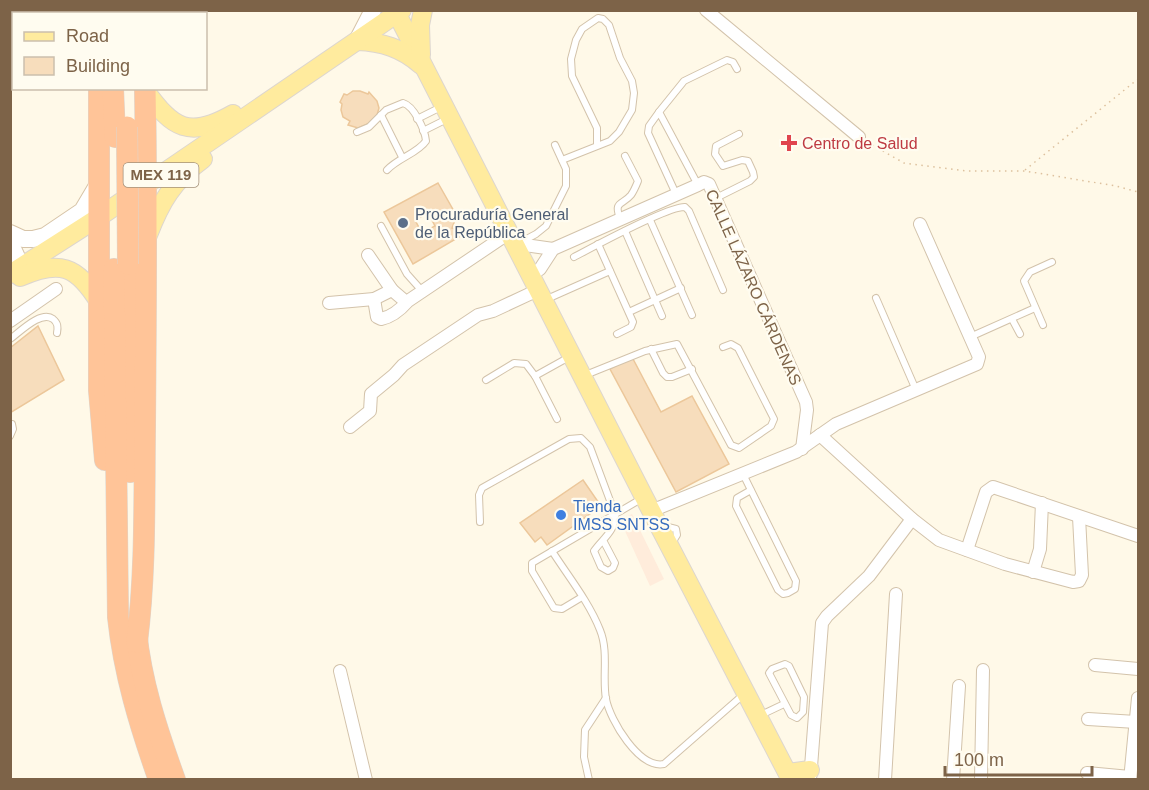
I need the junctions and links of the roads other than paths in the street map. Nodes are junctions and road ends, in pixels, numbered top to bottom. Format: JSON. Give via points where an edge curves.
{"nodes":[{"id":1,"x":374,"y":10,"type":"edge"},
{"id":2,"x":423,"y":10,"type":"edge"},
{"id":3,"x":706,"y":10,"type":"edge"},
{"id":4,"x":398,"y":12,"type":"edge"},
{"id":5,"x":357,"y":41,"type":"junction"},
{"id":6,"x":423,"y":66,"type":"junction"},
{"id":7,"x":737,"y":69,"type":"dead end"},
{"id":8,"x":299,"y":81,"type":"junction"},
{"id":9,"x":99,"y":90,"type":"edge"},
{"id":10,"x":113,"y":90,"type":"edge"},
{"id":11,"x":139,"y":90,"type":"edge"},
{"id":12,"x":139,"y":90,"type":"edge"},
{"id":13,"x":140,"y":90,"type":"edge"},
{"id":14,"x":448,"y":111,"type":"junction"},
{"id":15,"x":659,"y":112,"type":"junction"},
{"id":16,"x":381,"y":116,"type":"junction"},
{"id":17,"x":417,"y":119,"type":"junction"},
{"id":18,"x":239,"y":123,"type":"junction"},
{"id":19,"x":423,"y":131,"type":"junction"},
{"id":20,"x":121,"y":132,"type":"junction"},
{"id":21,"x":357,"y":132,"type":"dead end"},
{"id":22,"x":739,"y":134,"type":"dead end"},
{"id":23,"x":859,"y":137,"type":"road end"},
{"id":24,"x":555,"y":145,"type":"dead end"},
{"id":25,"x":597,"y":146,"type":"junction"},
{"id":26,"x":625,"y":156,"type":"dead end"},
{"id":27,"x":402,"y":157,"type":"junction"},
{"id":28,"x":146,"y":160,"type":"junction"},
{"id":29,"x":562,"y":160,"type":"junction"},
{"id":30,"x":100,"y":161,"type":"junction"},
{"id":31,"x":387,"y":170,"type":"dead end"},
{"id":32,"x":98,"y":184,"type":"junction"},
{"id":33,"x":146,"y":185,"type":"junction"},
{"id":34,"x":698,"y":185,"type":"junction"},
{"id":35,"x":676,"y":194,"type":"junction"},
{"id":36,"x":716,"y":198,"type":"junction"},
{"id":37,"x":99,"y":217,"type":"junction"},
{"id":38,"x":620,"y":218,"type":"junction"},
{"id":39,"x":650,"y":220,"type":"junction"},
{"id":40,"x":920,"y":224,"type":"dead end"},
{"id":41,"x":381,"y":226,"type":"dead end"},
{"id":42,"x":625,"y":231,"type":"junction"},
{"id":43,"x":10,"y":233,"type":"edge"},
{"id":44,"x":10,"y":242,"type":"edge"},
{"id":45,"x":146,"y":242,"type":"junction"},
{"id":46,"x":514,"y":242,"type":"junction"},
{"id":47,"x":598,"y":244,"type":"junction"},
{"id":48,"x":99,"y":248,"type":"junction"},
{"id":49,"x":553,"y":249,"type":"junction"},
{"id":50,"x":368,"y":255,"type":"dead end"},
{"id":51,"x":574,"y":257,"type":"dead end"},
{"id":52,"x":1052,"y":262,"type":"dead end"},
{"id":53,"x":121,"y":267,"type":"junction"},
{"id":54,"x":16,"y":270,"type":"edge"},
{"id":55,"x":610,"y":271,"type":"junction"},
{"id":56,"x":10,"y":282,"type":"edge"},
{"id":57,"x":56,"y":288,"type":"dead end"},
{"id":58,"x":681,"y":288,"type":"junction"},
{"id":59,"x":537,"y":289,"type":"junction"},
{"id":60,"x":392,"y":290,"type":"junction"},
{"id":61,"x":723,"y":290,"type":"dead end"},
{"id":62,"x":423,"y":292,"type":"junction"},
{"id":63,"x":876,"y":298,"type":"dead end"},
{"id":64,"x":374,"y":299,"type":"junction"},
{"id":65,"x":655,"y":300,"type":"junction"},
{"id":66,"x":99,"y":302,"type":"junction"},
{"id":67,"x":406,"y":302,"type":"junction"},
{"id":68,"x":329,"y":303,"type":"dead end"},
{"id":69,"x":27,"y":308,"type":"junction"},
{"id":70,"x":1035,"y":308,"type":"junction"},
{"id":71,"x":629,"y":312,"type":"junction"},
{"id":72,"x":692,"y":315,"type":"dead end"},
{"id":73,"x":662,"y":316,"type":"dead end"},
{"id":74,"x":1012,"y":319,"type":"junction"},
{"id":75,"x":36,"y":320,"type":"junction"},
{"id":76,"x":10,"y":321,"type":"edge"},
{"id":77,"x":1043,"y":325,"type":"dead end"},
{"id":78,"x":57,"y":333,"type":"dead end"},
{"id":79,"x":617,"y":334,"type":"dead end"},
{"id":80,"x":1020,"y":334,"type":"dead end"},
{"id":81,"x":970,"y":337,"type":"junction"},
{"id":82,"x":10,"y":339,"type":"edge"},
{"id":83,"x":723,"y":347,"type":"dead end"},
{"id":84,"x":651,"y":349,"type":"junction"},
{"id":85,"x":572,"y":356,"type":"junction"},
{"id":86,"x":692,"y":369,"type":"junction"},
{"id":87,"x":535,"y":376,"type":"junction"},
{"id":88,"x":582,"y":376,"type":"junction"},
{"id":89,"x":486,"y":380,"type":"dead end"},
{"id":90,"x":916,"y":390,"type":"junction"},
{"id":91,"x":557,"y":419,"type":"dead end"},
{"id":92,"x":12,"y":424,"type":"edge"},
{"id":93,"x":350,"y":428,"type":"dead end"},
{"id":94,"x":820,"y":435,"type":"junction"},
{"id":95,"x":10,"y":436,"type":"edge"},
{"id":96,"x":801,"y":449,"type":"junction"},
{"id":97,"x":743,"y":474,"type":"junction"},
{"id":98,"x":751,"y":490,"type":"junction"},
{"id":99,"x":1041,"y":503,"type":"junction"},
{"id":100,"x":651,"y":511,"type":"junction"},
{"id":101,"x":615,"y":514,"type":"junction"},
{"id":102,"x":1079,"y":517,"type":"junction"},
{"id":103,"x":912,"y":519,"type":"junction"},
{"id":104,"x":480,"y":522,"type":"dead end"},
{"id":105,"x":116,"y":530,"type":"junction"},
{"id":106,"x":1138,"y":536,"type":"edge"},
{"id":107,"x":604,"y":542,"type":"dead end"},
{"id":108,"x":552,"y":550,"type":"junction"},
{"id":109,"x":967,"y":550,"type":"junction"},
{"id":110,"x":1033,"y":572,"type":"junction"},
{"id":111,"x":896,"y":594,"type":"dead end"},
{"id":112,"x":582,"y":597,"type":"junction"},
{"id":113,"x":137,"y":642,"type":"junction"},
{"id":114,"x":1095,"y":665,"type":"dead end"},
{"id":115,"x":1138,"y":669,"type":"edge"},
{"id":116,"x":983,"y":670,"type":"dead end"},
{"id":117,"x":340,"y":672,"type":"dead end"},
{"id":118,"x":959,"y":686,"type":"dead end"},
{"id":119,"x":746,"y":693,"type":"junction"},
{"id":120,"x":606,"y":698,"type":"junction"},
{"id":121,"x":1138,"y":698,"type":"edge"},
{"id":122,"x":784,"y":704,"type":"junction"},
{"id":123,"x":758,"y":717,"type":"junction"},
{"id":124,"x":1088,"y":719,"type":"dead end"},
{"id":125,"x":1136,"y":722,"type":"junction"},
{"id":126,"x":149,"y":753,"type":"junction"},
{"id":127,"x":1087,"y":773,"type":"dead end"},
{"id":128,"x":810,"y":775,"type":"edge"},
{"id":129,"x":789,"y":776,"type":"edge"},
{"id":130,"x":1130,"y":778,"type":"edge"},
{"id":131,"x":151,"y":780,"type":"edge"},
{"id":132,"x":159,"y":780,"type":"edge"},
{"id":133,"x":175,"y":780,"type":"edge"},
{"id":134,"x":366,"y":780,"type":"edge"},
{"id":135,"x":589,"y":780,"type":"edge"},
{"id":136,"x":885,"y":780,"type":"edge"},
{"id":137,"x":953,"y":780,"type":"edge"},
{"id":138,"x":981,"y":780,"type":"edge"}],
"edges":[{"from":1,"to":5,"type":"street"},
{"from":2,"to":6,"type":"main road","via":[[419,39]]},
{"from":3,"to":23,"type":"street"},
{"from":4,"to":5,"type":"main road","number":"MEX 119"},
{"from":4,"to":6,"type":"main road"},
{"from":5,"to":6,"type":"main road","via":[[393,46]]},
{"from":5,"to":8,"type":"main road","number":"MEX 119"},
{"from":6,"to":14,"type":"main road"},
{"from":7,"to":15,"type":"lane","via":[[727,60],[687,80]]},
{"from":8,"to":13,"type":"main road","via":[[214,125],[196,129],[168,117]]},
{"from":8,"to":18,"type":"main road","number":"MEX 119"},
{"from":9,"to":30,"type":"highway"},
{"from":10,"to":20,"type":"highway"},
{"from":11,"to":20,"type":"highway"},
{"from":12,"to":28,"type":"highway"},
{"from":14,"to":17,"type":"lane"},
{"from":14,"to":19,"type":"lane"},
{"from":14,"to":46,"type":"main road"},
{"from":15,"to":34,"type":"lane"},
{"from":15,"to":35,"type":"lane","via":[[648,133]]},
{"from":16,"to":17,"type":"lane","via":[[403,103],[409,105]]},
{"from":16,"to":21,"type":"lane"},
{"from":16,"to":27,"type":"lane"},
{"from":17,"to":19,"type":"lane"},
{"from":18,"to":33,"type":"main road","number":"MEX 119"},
{"from":18,"to":45,"type":"main road","via":[[172,187],[157,210]]},
{"from":19,"to":27,"type":"lane","via":[[425,144]]},
{"from":20,"to":53,"type":"highway"},
{"from":22,"to":36,"type":"lane","via":[[716,146],[715,154],[723,166],[742,159],[748,161],[754,177]]},
{"from":24,"to":29,"type":"lane"},
{"from":25,"to":25,"type":"lane","via":[[619,132],[632,110],[634,93],[609,25],[598,18],[582,28],[571,58],[572,76],[597,128]]},
{"from":25,"to":29,"type":"lane"},
{"from":26,"to":38,"type":"lane","via":[[638,181],[630,196],[618,205]]},
{"from":27,"to":31,"type":"lane"},
{"from":28,"to":30,"type":"highway","via":[[139,172],[131,176],[114,173]]},
{"from":28,"to":33,"type":"highway"},
{"from":29,"to":46,"type":"lane","via":[[566,186],[546,226]]},
{"from":30,"to":32,"type":"highway"},
{"from":32,"to":37,"type":"highway"},
{"from":32,"to":43,"type":"street","via":[[82,211],[45,236],[23,239]]},
{"from":33,"to":37,"type":"main road","number":"MEX 119"},
{"from":33,"to":45,"type":"highway"},
{"from":34,"to":35,"type":"street","name":"CALLE LÁZARO CÁRDENAS"},
{"from":34,"to":36,"type":"street","name":"CALLE LÁZARO CÁRDENAS","via":[[709,184]]},
{"from":35,"to":38,"type":"street","name":"CALLE LÁZARO CÁRDENAS"},
{"from":36,"to":96,"type":"street","name":"CALLE LÁZARO CÁRDENAS","via":[[806,402]]},
{"from":37,"to":48,"type":"highway"},
{"from":37,"to":54,"type":"main road","number":"MEX 119"},
{"from":38,"to":49,"type":"street","name":"CALLE LÁZARO CÁRDENAS"},
{"from":39,"to":42,"type":"lane"},
{"from":39,"to":58,"type":"lane"},
{"from":39,"to":61,"type":"lane","via":[[679,207],[687,208]]},
{"from":40,"to":81,"type":"street"},
{"from":41,"to":62,"type":"lane","via":[[407,274]]},
{"from":42,"to":47,"type":"lane"},
{"from":42,"to":65,"type":"lane"},
{"from":44,"to":54,"type":"street"},
{"from":45,"to":48,"type":"highway","via":[[128,238]]},
{"from":45,"to":113,"type":"highway","via":[[144,548]]},
{"from":46,"to":49,"type":"street"},
{"from":46,"to":59,"type":"main road"},
{"from":46,"to":62,"type":"street"},
{"from":47,"to":51,"type":"lane"},
{"from":47,"to":55,"type":"lane"},
{"from":48,"to":66,"type":"highway"},
{"from":49,"to":59,"type":"street","name":"CALLE LÁZARO CÁRDENAS","via":[[540,269]]},
{"from":50,"to":60,"type":"street"},
{"from":52,"to":70,"type":"lane","via":[[1025,278]]},
{"from":53,"to":105,"type":"highway"},
{"from":53,"to":113,"type":"highway"},
{"from":55,"to":59,"type":"lane"},
{"from":55,"to":71,"type":"lane"},
{"from":56,"to":66,"type":"main road","via":[[40,269],[60,267],[86,283]]},
{"from":57,"to":69,"type":"street"},
{"from":58,"to":65,"type":"lane"},
{"from":58,"to":72,"type":"lane"},
{"from":59,"to":85,"type":"main road"},
{"from":59,"to":93,"type":"street","via":[[478,315],[403,364],[371,394],[370,411]]},
{"from":60,"to":64,"type":"street"},
{"from":60,"to":67,"type":"street"},
{"from":62,"to":67,"type":"street"},
{"from":63,"to":90,"type":"lane"},
{"from":64,"to":67,"type":"street","via":[[376,314],[381,319]]},
{"from":64,"to":68,"type":"street"},
{"from":65,"to":71,"type":"lane"},
{"from":65,"to":73,"type":"lane"},
{"from":66,"to":105,"type":"highway","via":[[102,432]]},
{"from":69,"to":75,"type":"lane"},
{"from":69,"to":76,"type":"street"},
{"from":70,"to":74,"type":"lane"},
{"from":70,"to":77,"type":"lane"},
{"from":71,"to":79,"type":"lane","via":[[632,325]]},
{"from":74,"to":80,"type":"lane"},
{"from":74,"to":81,"type":"lane"},
{"from":75,"to":78,"type":"lane","via":[[52,319],[58,326]]},
{"from":75,"to":82,"type":"lane"},
{"from":81,"to":90,"type":"street","via":[[978,357],[975,366]]},
{"from":83,"to":86,"type":"lane","via":[[731,344],[738,348],[774,417],[771,426],[742,447],[733,447]]},
{"from":84,"to":86,"type":"lane","via":[[677,344]]},
{"from":84,"to":86,"type":"lane","via":[[667,377]]},
{"from":84,"to":88,"type":"lane"},
{"from":85,"to":87,"type":"lane"},
{"from":85,"to":88,"type":"main road"},
{"from":87,"to":89,"type":"lane","via":[[526,363],[518,362]]},
{"from":87,"to":91,"type":"lane"},
{"from":88,"to":100,"type":"main road"},
{"from":90,"to":94,"type":"street","via":[[836,424]]},
{"from":92,"to":95,"type":"lane"},
{"from":94,"to":96,"type":"street"},
{"from":94,"to":103,"type":"street"},
{"from":96,"to":97,"type":"street"},
{"from":97,"to":98,"type":"lane"},
{"from":97,"to":100,"type":"street"},
{"from":98,"to":98,"type":"lane","via":[[796,581],[795,589],[788,593],[778,590],[736,506],[737,498]]},
{"from":99,"to":102,"type":"street"},
{"from":99,"to":109,"type":"street","via":[[990,488]]},
{"from":99,"to":110,"type":"street","via":[[1040,549]]},
{"from":100,"to":101,"type":"lane"},
{"from":100,"to":119,"type":"main road"},
{"from":101,"to":104,"type":"lane","via":[[590,447],[581,438],[575,438],[482,488],[478,499]]},
{"from":101,"to":107,"type":"lane"},
{"from":101,"to":108,"type":"lane"},
{"from":102,"to":106,"type":"street"},
{"from":102,"to":110,"type":"street","via":[[1079,581]]},
{"from":103,"to":109,"type":"street","via":[[939,540]]},
{"from":103,"to":128,"type":"street","via":[[869,576],[824,620]]},
{"from":105,"to":126,"type":"highway","via":[[122,648]]},
{"from":108,"to":112,"type":"lane"},
{"from":108,"to":112,"type":"lane","via":[[534,561],[531,568],[552,606],[560,610]]},
{"from":109,"to":110,"type":"street"},
{"from":111,"to":136,"type":"street"},
{"from":112,"to":120,"type":"lane","via":[[602,636]]},
{"from":113,"to":133,"type":"highway","via":[[151,710]]},
{"from":114,"to":115,"type":"street"},
{"from":116,"to":138,"type":"street"},
{"from":117,"to":134,"type":"street"},
{"from":118,"to":137,"type":"street"},
{"from":119,"to":120,"type":"lane","via":[[659,765],[633,748]]},
{"from":119,"to":123,"type":"main road"},
{"from":120,"to":135,"type":"lane","via":[[585,730],[584,758]]},
{"from":121,"to":125,"type":"street"},
{"from":122,"to":122,"type":"lane","via":[[769,673],[785,664],[804,697],[802,714],[793,718]]},
{"from":122,"to":123,"type":"lane"},
{"from":123,"to":129,"type":"main road"},
{"from":124,"to":125,"type":"street"},
{"from":125,"to":130,"type":"street"},
{"from":126,"to":131,"type":"highway"},
{"from":126,"to":132,"type":"highway"},
{"from":127,"to":130,"type":"street"},
{"from":128,"to":129,"type":"main road"}]}
